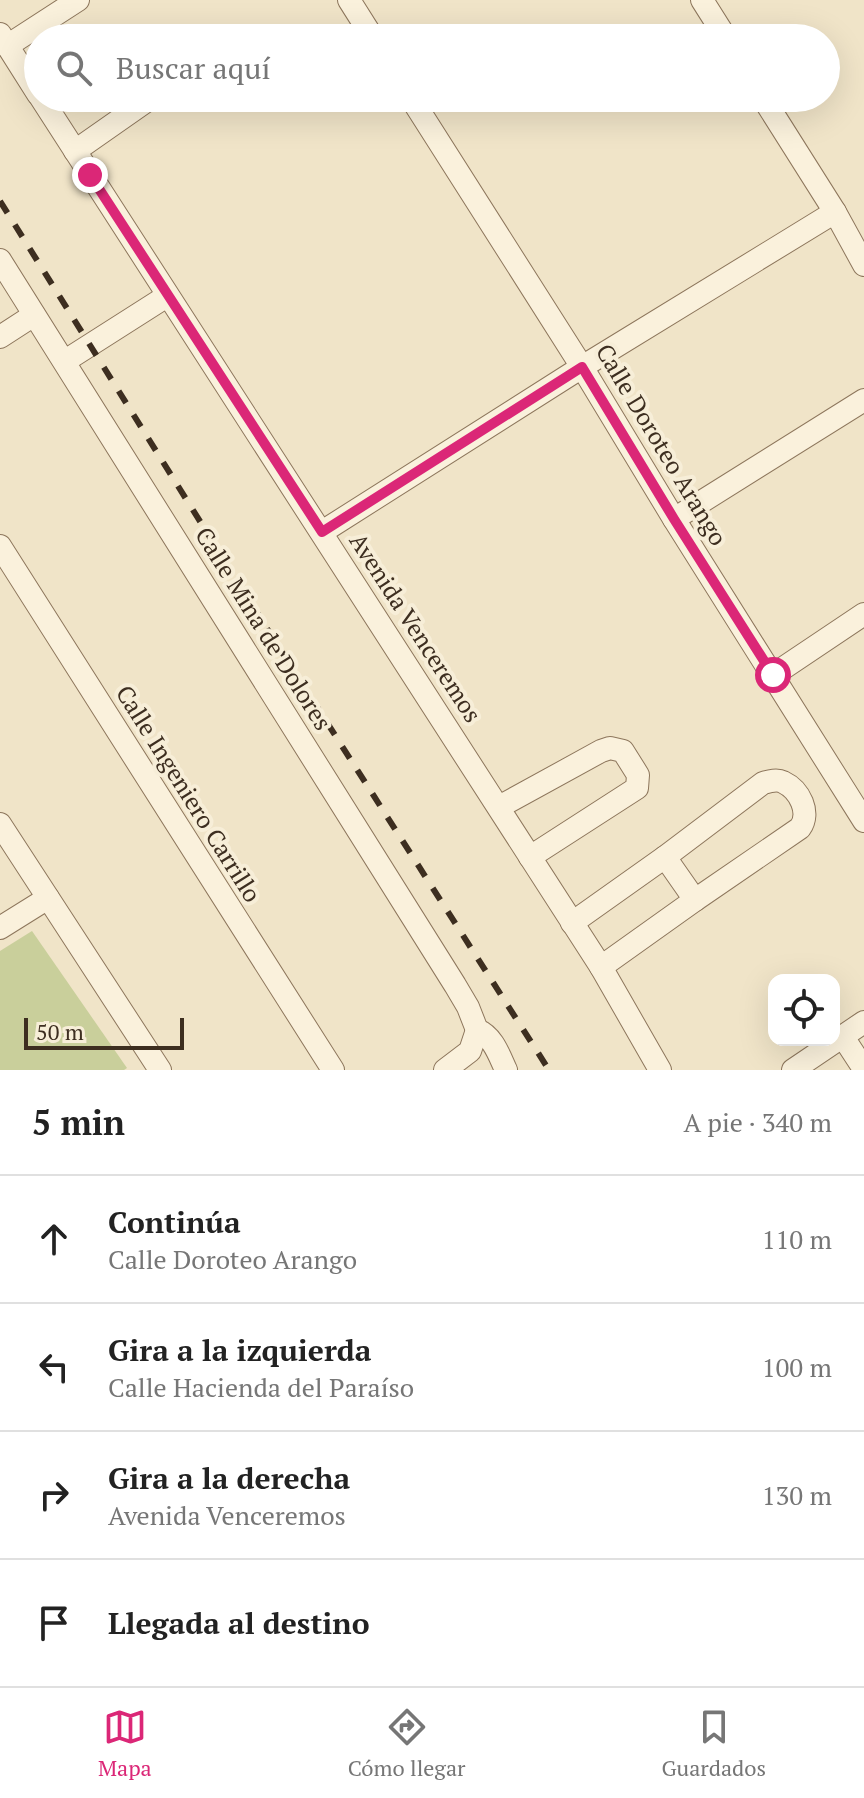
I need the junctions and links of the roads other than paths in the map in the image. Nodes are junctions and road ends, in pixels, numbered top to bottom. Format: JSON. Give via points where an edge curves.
{"nodes":[{"id":1,"x":78,"y":0,"type":"edge"},
{"id":2,"x":349,"y":0,"type":"edge"},
{"id":3,"x":702,"y":0,"type":"edge"},
{"id":4,"x":34,"y":24,"type":"edge"},
{"id":5,"x":364,"y":24,"type":"edge"},
{"id":6,"x":717,"y":24,"type":"edge"},
{"id":7,"x":24,"y":29,"type":"edge"},
{"id":8,"x":4,"y":40,"type":"edge"},
{"id":9,"x":24,"y":72,"type":"edge"},
{"id":10,"x":49,"y":112,"type":"edge"},
{"id":11,"x":131,"y":112,"type":"edge"},
{"id":12,"x":420,"y":112,"type":"edge"},
{"id":13,"x":772,"y":112,"type":"edge"},
{"id":14,"x":75,"y":151,"type":"junction"},
{"id":15,"x":835,"y":212,"type":"junction"},
{"id":16,"x":0,"y":260,"type":"edge"},
{"id":17,"x":864,"y":265,"type":"edge"},
{"id":18,"x":167,"y":296,"type":"junction"},
{"id":19,"x":34,"y":315,"type":"junction"},
{"id":20,"x":0,"y":337,"type":"edge"},
{"id":21,"x":65,"y":361,"type":"junction"},
{"id":22,"x":582,"y":367,"type":"junction"},
{"id":23,"x":864,"y":400,"type":"edge"},
{"id":24,"x":674,"y":519,"type":"junction"},
{"id":25,"x":322,"y":532,"type":"junction"},
{"id":26,"x":0,"y":546,"type":"edge"},
{"id":27,"x":864,"y":614,"type":"edge"},
{"id":28,"x":773,"y":675,"type":"junction"},
{"id":29,"x":499,"y":807,"type":"junction"},
{"id":30,"x":862,"y":814,"type":"edge"},
{"id":31,"x":0,"y":824,"type":"edge"},
{"id":32,"x":530,"y":857,"type":"junction"},
{"id":33,"x":665,"y":857,"type":"junction"},
{"id":34,"x":48,"y":898,"type":"junction"},
{"id":35,"x":695,"y":900,"type":"junction"},
{"id":36,"x":572,"y":923,"type":"junction"},
{"id":37,"x":0,"y":928,"type":"edge"},
{"id":38,"x":601,"y":967,"type":"junction"},
{"id":39,"x":864,"y":1022,"type":"edge"},
{"id":40,"x":477,"y":1030,"type":"junction"},
{"id":41,"x":843,"y":1037,"type":"junction"},
{"id":42,"x":864,"y":1069,"type":"edge"},
{"id":43,"x":160,"y":1070,"type":"edge"},
{"id":44,"x":333,"y":1070,"type":"edge"},
{"id":45,"x":445,"y":1070,"type":"edge"},
{"id":46,"x":506,"y":1070,"type":"edge"},
{"id":47,"x":660,"y":1070,"type":"edge"},
{"id":48,"x":793,"y":1070,"type":"edge"}],
"edges":[{"from":1,"to":4,"type":"street"},
{"from":2,"to":5,"type":"street"},
{"from":3,"to":6,"type":"street"},
{"from":7,"to":8,"type":"street"},
{"from":8,"to":9,"type":"street","name":"Avenida Venceremos"},
{"from":10,"to":14,"type":"street","name":"Avenida Venceremos"},
{"from":11,"to":14,"type":"street"},
{"from":12,"to":22,"type":"street","name":"Calle Doroteo Arango"},
{"from":13,"to":15,"type":"street"},
{"from":14,"to":18,"type":"street","name":"Avenida Venceremos"},
{"from":15,"to":17,"type":"street"},
{"from":15,"to":22,"type":"street"},
{"from":16,"to":19,"type":"street","name":"Calle Mina de Dolores"},
{"from":18,"to":21,"type":"street"},
{"from":18,"to":25,"type":"street","name":"Avenida Venceremos"},
{"from":19,"to":20,"type":"street"},
{"from":19,"to":21,"type":"street","name":"Calle Mina de Dolores"},
{"from":21,"to":40,"type":"street","name":"Calle Mina de Dolores","via":[[455,985]]},
{"from":22,"to":24,"type":"street","name":"Calle Doroteo Arango"},
{"from":22,"to":25,"type":"street"},
{"from":23,"to":24,"type":"street"},
{"from":24,"to":28,"type":"street","name":"Calle Doroteo Arango"},
{"from":25,"to":29,"type":"street","name":"Avenida Venceremos"},
{"from":26,"to":44,"type":"street","name":"Calle Ingeniero Carrillo"},
{"from":27,"to":28,"type":"street"},
{"from":28,"to":30,"type":"street","name":"Calle Doroteo Arango"},
{"from":29,"to":32,"type":"street","name":"Avenida Venceremos"},
{"from":29,"to":32,"type":"street","via":[[610,748],[623,751],[638,775],[637,788]]},
{"from":31,"to":34,"type":"street"},
{"from":32,"to":36,"type":"street","name":"Avenida Venceremos"},
{"from":33,"to":35,"type":"street"},
{"from":33,"to":35,"type":"street","via":[[763,783],[783,781],[801,800],[806,814],[800,828]]},
{"from":33,"to":36,"type":"street"},
{"from":34,"to":37,"type":"street"},
{"from":34,"to":43,"type":"street"},
{"from":35,"to":38,"type":"street"},
{"from":36,"to":38,"type":"street","name":"Avenida Venceremos"},
{"from":38,"to":47,"type":"street","name":"Avenida Venceremos"},
{"from":39,"to":41,"type":"street"},
{"from":40,"to":45,"type":"street","via":[[470,1051]]},
{"from":40,"to":46,"type":"street","name":"Calle Mina de Dolores","via":[[490,1039]]},
{"from":41,"to":42,"type":"street"},
{"from":41,"to":48,"type":"street"}]}
